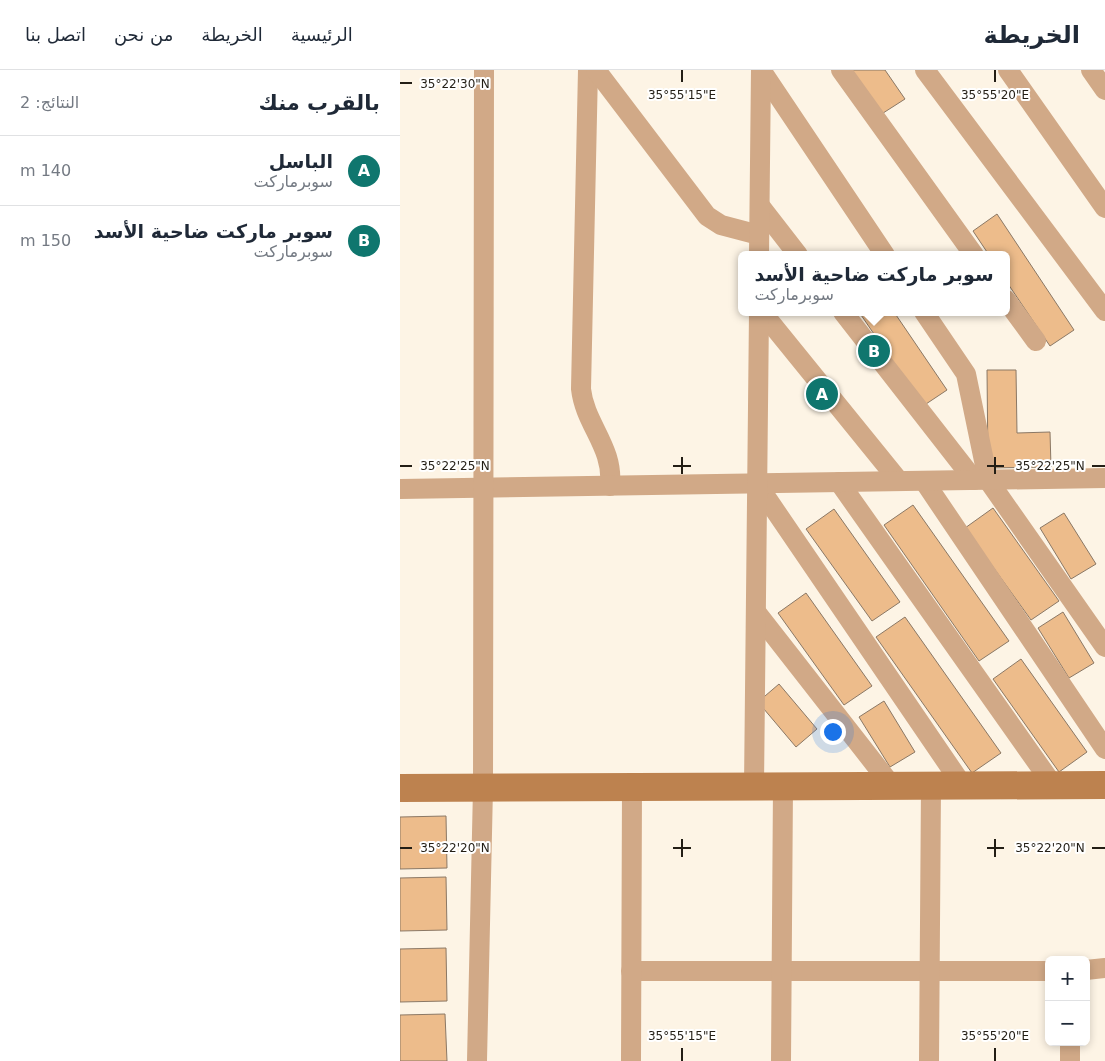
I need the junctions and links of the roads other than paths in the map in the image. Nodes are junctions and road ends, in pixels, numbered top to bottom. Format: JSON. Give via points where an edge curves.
{"nodes":[{"id":1,"x":484,"y":70,"type":"edge"},
{"id":2,"x":588,"y":70,"type":"edge"},
{"id":3,"x":596,"y":70,"type":"edge"},
{"id":4,"x":761,"y":70,"type":"edge"},
{"id":5,"x":841,"y":70,"type":"edge"},
{"id":6,"x":925,"y":70,"type":"edge"},
{"id":7,"x":1008,"y":70,"type":"edge"},
{"id":8,"x":1091,"y":70,"type":"edge"},
{"id":9,"x":1105,"y":90,"type":"edge"},
{"id":10,"x":760,"y":206,"type":"junction"},
{"id":11,"x":1105,"y":208,"type":"edge"},
{"id":12,"x":759,"y":235,"type":"junction"},
{"id":13,"x":759,"y":251,"type":"edge"},
{"id":14,"x":795,"y":251,"type":"edge"},
{"id":15,"x":883,"y":251,"type":"edge"},
{"id":16,"x":971,"y":251,"type":"edge"},
{"id":17,"x":1010,"y":305,"type":"edge"},
{"id":18,"x":1105,"y":311,"type":"edge"},
{"id":19,"x":760,"y":316,"type":"edge"},
{"id":20,"x":763,"y":316,"type":"edge"},
{"id":21,"x":846,"y":316,"type":"edge"},
{"id":22,"x":927,"y":316,"type":"edge"},
{"id":23,"x":1036,"y":341,"type":"dead end"},
{"id":24,"x":1105,"y":478,"type":"edge"},
{"id":25,"x":981,"y":480,"type":"junction"},
{"id":26,"x":899,"y":481,"type":"junction"},
{"id":27,"x":924,"y":481,"type":"junction"},
{"id":28,"x":839,"y":482,"type":"junction"},
{"id":29,"x":757,"y":484,"type":"junction"},
{"id":30,"x":610,"y":486,"type":"junction"},
{"id":31,"x":483,"y":487,"type":"junction"},
{"id":32,"x":400,"y":489,"type":"edge"},
{"id":33,"x":756,"y":612,"type":"junction"},
{"id":34,"x":1105,"y":647,"type":"edge"},
{"id":35,"x":1105,"y":749,"type":"edge"},
{"id":36,"x":1053,"y":785,"type":"junction"},
{"id":37,"x":1105,"y":785,"type":"edge"},
{"id":38,"x":754,"y":786,"type":"junction"},
{"id":39,"x":783,"y":786,"type":"junction"},
{"id":40,"x":892,"y":786,"type":"junction"},
{"id":41,"x":931,"y":786,"type":"junction"},
{"id":42,"x":963,"y":786,"type":"junction"},
{"id":43,"x":632,"y":787,"type":"junction"},
{"id":44,"x":400,"y":788,"type":"edge"},
{"id":45,"x":483,"y":788,"type":"junction"},
{"id":46,"x":1105,"y":968,"type":"edge"},
{"id":47,"x":1090,"y":970,"type":"edge"},
{"id":48,"x":631,"y":971,"type":"junction"},
{"id":49,"x":781,"y":971,"type":"junction"},
{"id":50,"x":930,"y":971,"type":"junction"},
{"id":51,"x":1045,"y":971,"type":"edge"},
{"id":52,"x":1070,"y":1046,"type":"edge"},
{"id":53,"x":478,"y":1061,"type":"edge"},
{"id":54,"x":631,"y":1061,"type":"edge"},
{"id":55,"x":781,"y":1061,"type":"edge"},
{"id":56,"x":929,"y":1061,"type":"edge"},
{"id":57,"x":1070,"y":1061,"type":"edge"}],
"edges":[{"from":1,"to":31,"type":"street"},
{"from":2,"to":30,"type":"street","via":[[581,389],[585,408],[608,457]]},
{"from":3,"to":12,"type":"street","via":[[706,216],[721,225]]},
{"from":4,"to":10,"type":"street"},
{"from":4,"to":15,"type":"street"},
{"from":5,"to":16,"type":"street"},
{"from":6,"to":18,"type":"street"},
{"from":7,"to":11,"type":"street"},
{"from":8,"to":9,"type":"street"},
{"from":10,"to":12,"type":"street"},
{"from":10,"to":14,"type":"street"},
{"from":12,"to":13,"type":"street"},
{"from":17,"to":23,"type":"street"},
{"from":19,"to":29,"type":"street"},
{"from":20,"to":26,"type":"street"},
{"from":21,"to":25,"type":"street"},
{"from":22,"to":25,"type":"street","via":[[966,374]]},
{"from":24,"to":25,"type":"street"},
{"from":25,"to":27,"type":"street"},
{"from":25,"to":34,"type":"street"},
{"from":26,"to":27,"type":"street"},
{"from":26,"to":28,"type":"street"},
{"from":27,"to":35,"type":"street"},
{"from":28,"to":29,"type":"street"},
{"from":28,"to":36,"type":"street"},
{"from":29,"to":30,"type":"street"},
{"from":29,"to":33,"type":"street"},
{"from":29,"to":42,"type":"street"},
{"from":30,"to":31,"type":"street"},
{"from":31,"to":32,"type":"street"},
{"from":31,"to":45,"type":"street"},
{"from":33,"to":38,"type":"street"},
{"from":33,"to":40,"type":"street"},
{"from":36,"to":37,"type":"main road"},
{"from":36,"to":42,"type":"main road"},
{"from":38,"to":39,"type":"main road"},
{"from":38,"to":43,"type":"main road"},
{"from":39,"to":40,"type":"main road"},
{"from":39,"to":49,"type":"street"},
{"from":40,"to":41,"type":"main road"},
{"from":41,"to":42,"type":"main road"},
{"from":41,"to":50,"type":"street"},
{"from":43,"to":45,"type":"main road"},
{"from":43,"to":48,"type":"street"},
{"from":44,"to":45,"type":"main road"},
{"from":45,"to":53,"type":"street"},
{"from":46,"to":47,"type":"street"},
{"from":48,"to":49,"type":"street"},
{"from":48,"to":54,"type":"street"},
{"from":49,"to":50,"type":"street"},
{"from":49,"to":55,"type":"street"},
{"from":50,"to":51,"type":"street"},
{"from":50,"to":56,"type":"street"},
{"from":52,"to":57,"type":"street"}]}
